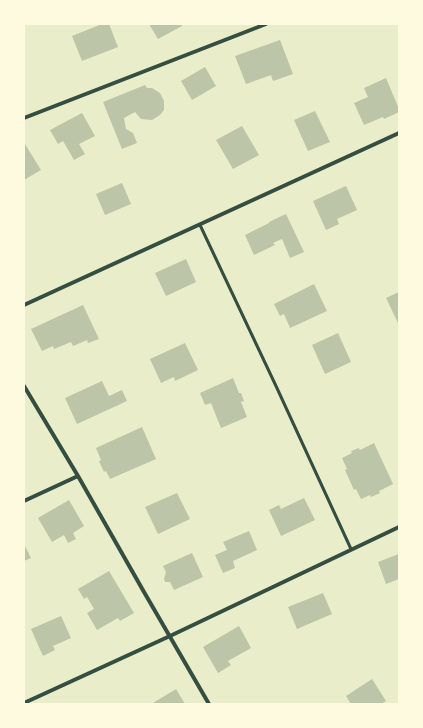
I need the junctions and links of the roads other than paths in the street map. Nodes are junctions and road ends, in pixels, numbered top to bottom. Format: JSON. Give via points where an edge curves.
{"nodes":[{"id":1,"x":266,"y":24,"type":"edge"},
{"id":2,"x":24,"y":118,"type":"edge"},
{"id":3,"x":399,"y":134,"type":"edge"},
{"id":4,"x":200,"y":225,"type":"junction"},
{"id":5,"x":24,"y":305,"type":"edge"},
{"id":6,"x":24,"y":386,"type":"edge"},
{"id":7,"x":78,"y":476,"type":"junction"},
{"id":8,"x":24,"y":501,"type":"edge"},
{"id":9,"x":399,"y":527,"type":"edge"},
{"id":10,"x":351,"y":549,"type":"junction"},
{"id":11,"x":170,"y":636,"type":"junction"},
{"id":12,"x":24,"y":703,"type":"edge"},
{"id":13,"x":209,"y":704,"type":"edge"}],
"edges":[{"from":1,"to":2,"type":"street"},
{"from":3,"to":4,"type":"street"},
{"from":4,"to":5,"type":"street"},
{"from":4,"to":10,"type":"lane"},
{"from":6,"to":7,"type":"street"},
{"from":7,"to":8,"type":"street"},
{"from":7,"to":11,"type":"street"},
{"from":9,"to":10,"type":"street"},
{"from":10,"to":11,"type":"street"},
{"from":11,"to":12,"type":"street"},
{"from":11,"to":13,"type":"street"}]}
